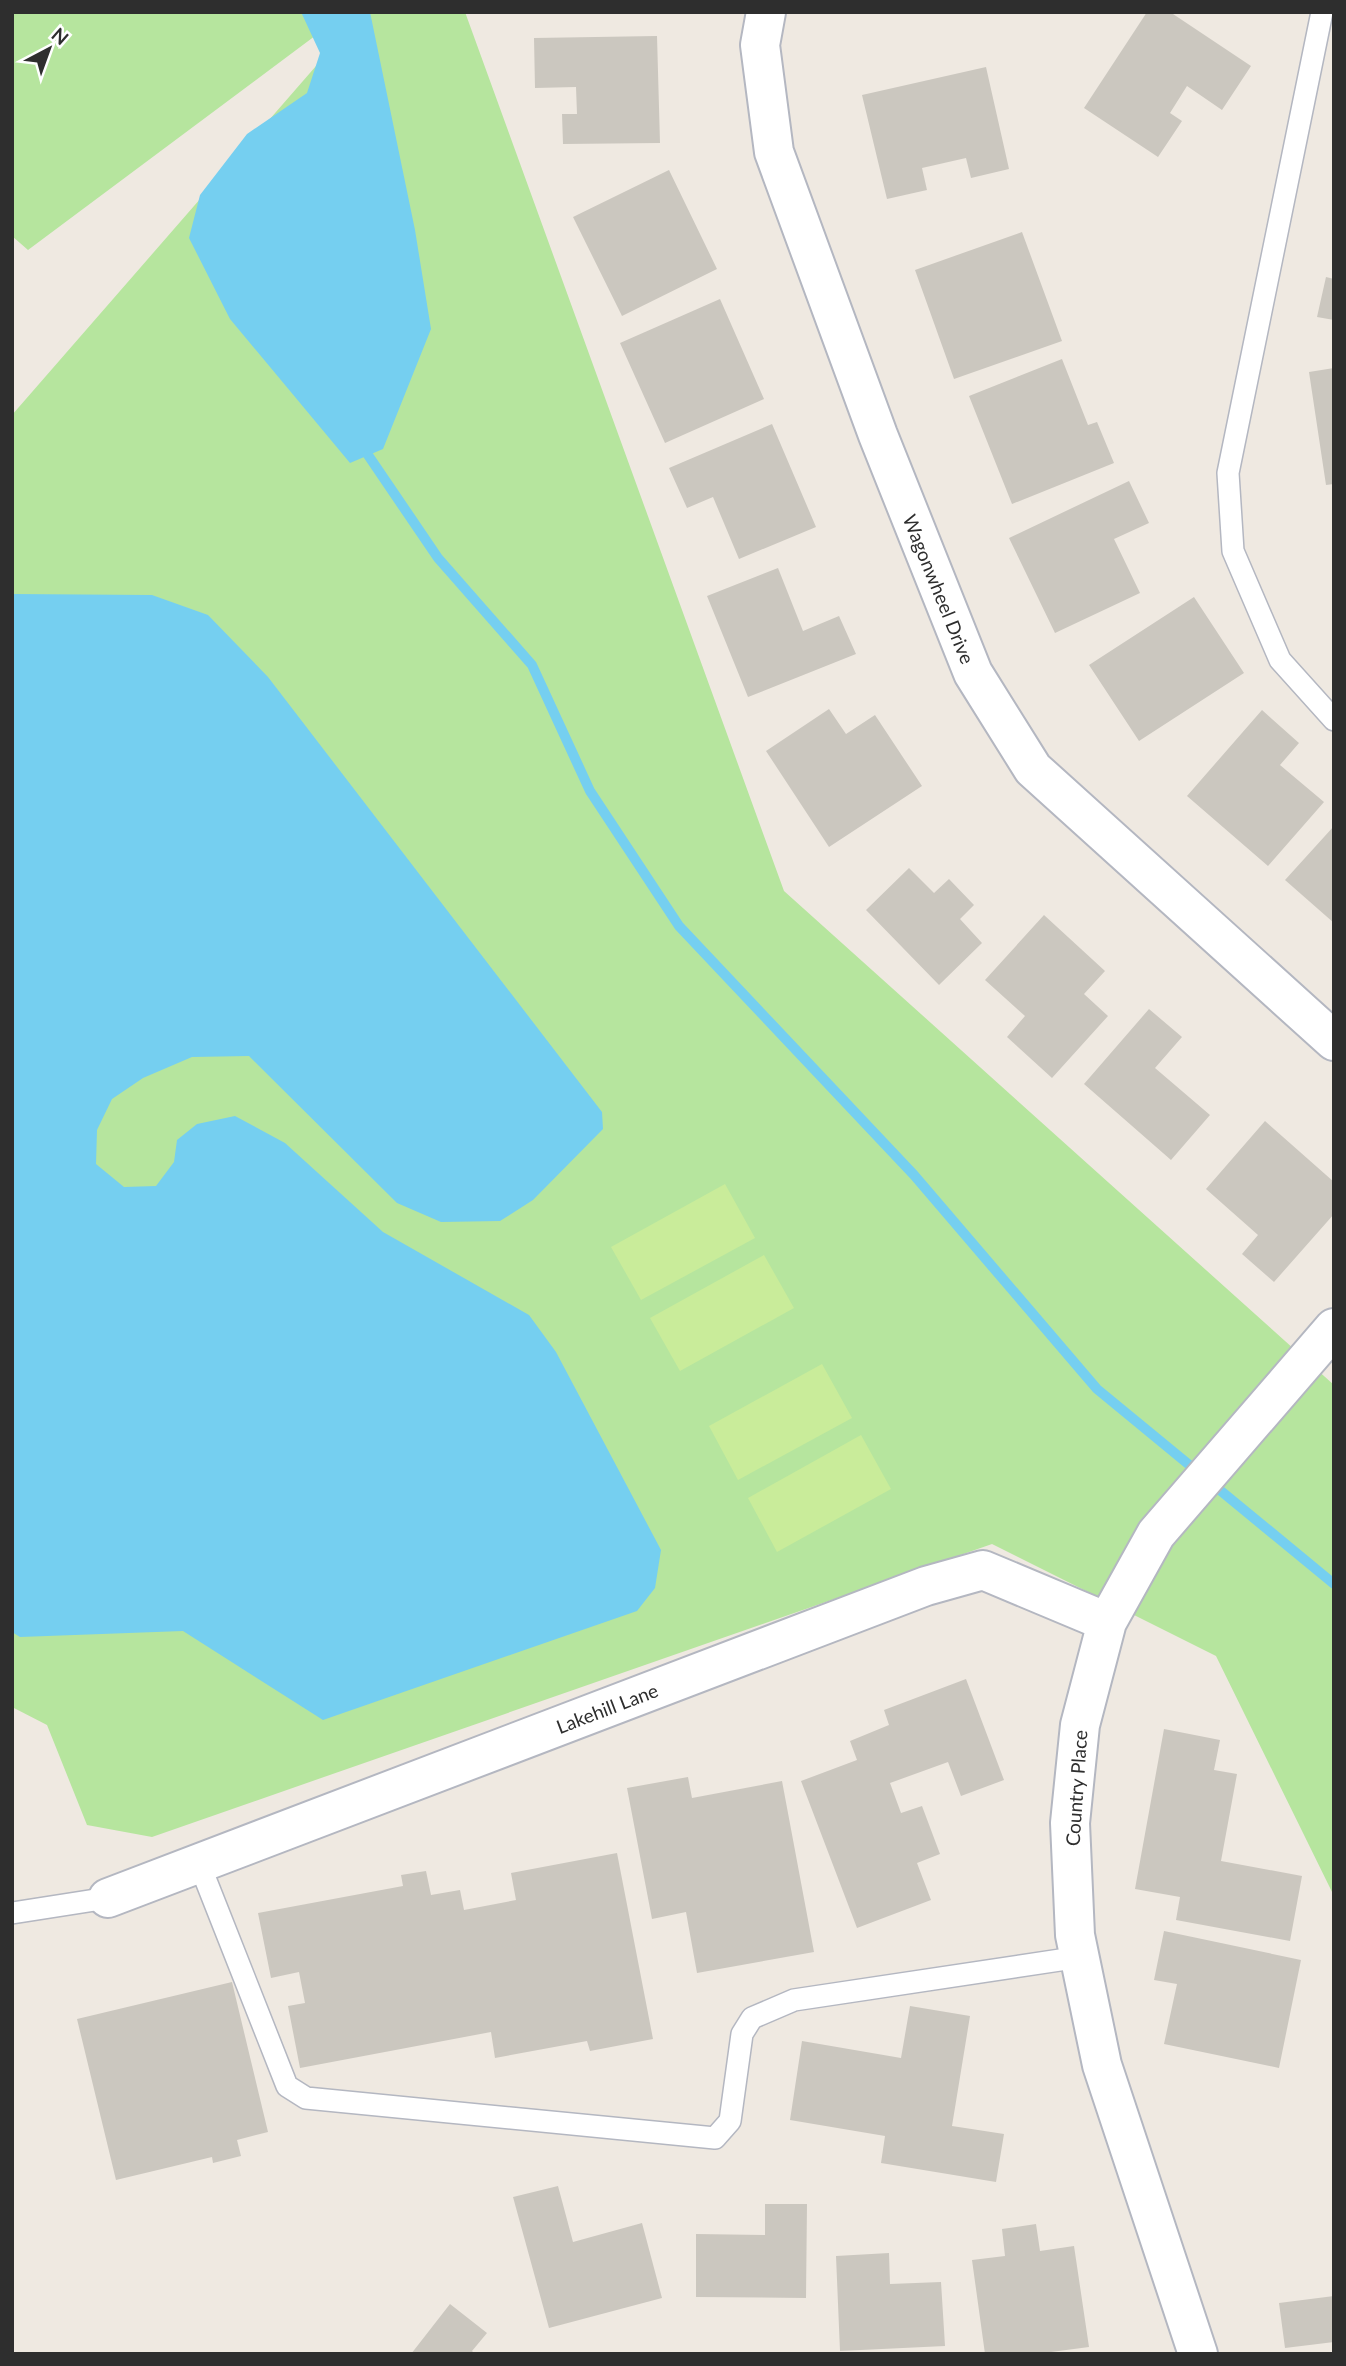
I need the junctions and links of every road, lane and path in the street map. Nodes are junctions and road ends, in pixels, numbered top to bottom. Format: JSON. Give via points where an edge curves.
{"nodes":[{"id":1,"x":766,"y":12,"type":"edge"},
{"id":2,"x":1322,"y":12,"type":"edge"},
{"id":3,"x":1334,"y":720,"type":"edge"},
{"id":4,"x":1334,"y":1041,"type":"edge"},
{"id":5,"x":1334,"y":1328,"type":"edge"},
{"id":6,"x":1107,"y":1622,"type":"junction"},
{"id":7,"x":199,"y":1863,"type":"junction"},
{"id":8,"x":107,"y":1898,"type":"joint"},
{"id":9,"x":12,"y":1913,"type":"edge"},
{"id":10,"x":1080,"y":1957,"type":"junction"},
{"id":11,"x":1198,"y":2354,"type":"edge"}],
"edges":[{"from":1,"to":4,"type":"street","name":"Wagonwheel Drive","via":[[760,45],[774,152],[878,435],[973,673],[1033,769]]},
{"from":2,"to":3,"type":"lane","via":[[1228,473],[1233,551],[1238,563],[1280,660]]},
{"from":5,"to":6,"type":"street","name":"Country Place","via":[[1156,1534]]},
{"from":6,"to":7,"type":"street","name":"Lakehill Lane","via":[[983,1570],[913,1591]]},
{"from":6,"to":10,"type":"street","name":"Country Place","via":[[1080,1725],[1070,1823]]},
{"from":7,"to":8,"type":"street","name":"Lakehill Lane"},
{"from":7,"to":10,"type":"lane","via":[[287,2086],[306,2098],[715,2138],[730,2121],[743,2034],[752,2018],[794,2000]]},
{"from":8,"to":9,"type":"lane"},
{"from":10,"to":11,"type":"street","name":"Country Place","via":[[1102,2065]]}]}
